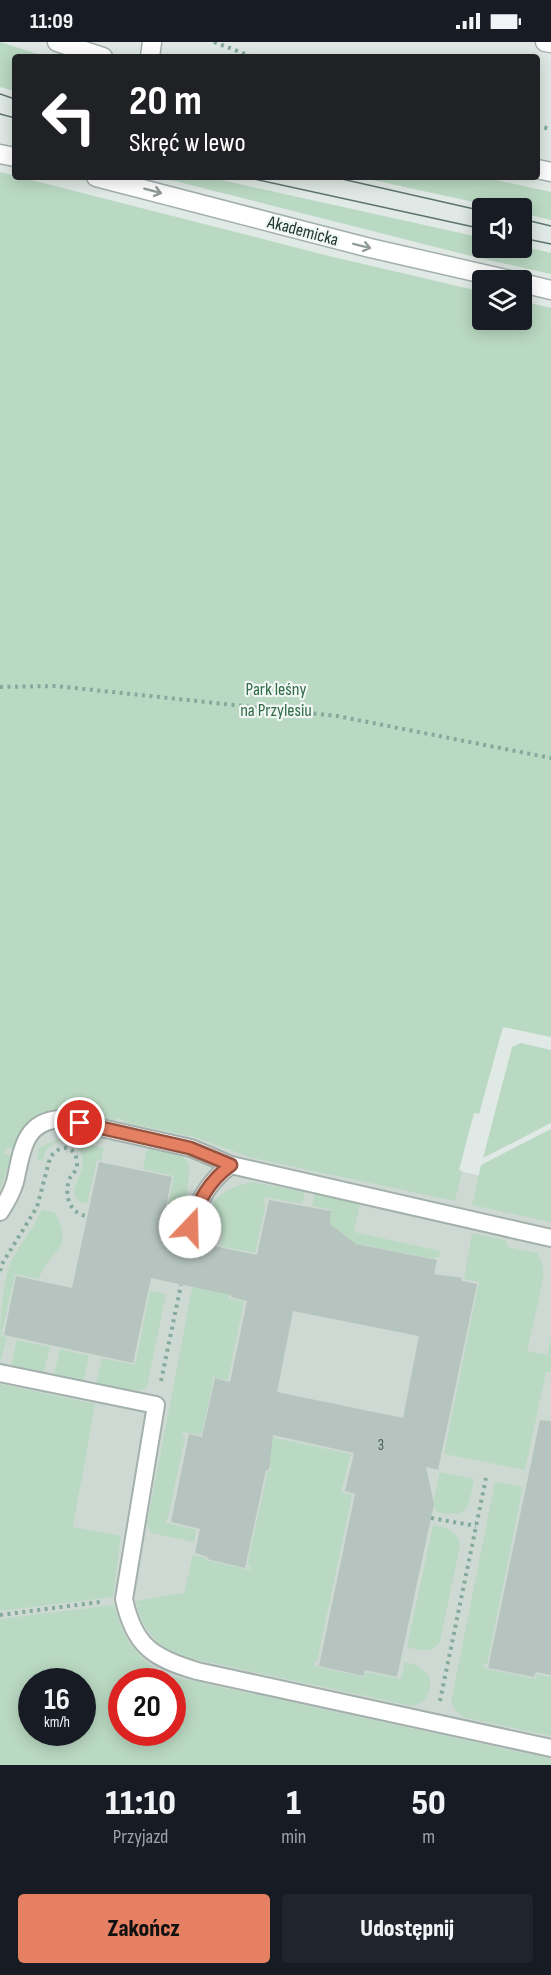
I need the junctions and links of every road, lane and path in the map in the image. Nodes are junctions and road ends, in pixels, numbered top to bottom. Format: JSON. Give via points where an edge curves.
{"nodes":[{"id":1,"x":57,"y":42,"type":"edge"},
{"id":2,"x":213,"y":42,"type":"edge"},
{"id":3,"x":545,"y":42,"type":"edge"},
{"id":4,"x":551,"y":43,"type":"edge"},
{"id":5,"x":94,"y":54,"type":"edge"},
{"id":6,"x":245,"y":54,"type":"edge"},
{"id":7,"x":108,"y":180,"type":"edge"},
{"id":8,"x":472,"y":271,"type":"edge"},
{"id":9,"x":532,"y":285,"type":"edge"},
{"id":10,"x":551,"y":290,"type":"edge"},
{"id":11,"x":0,"y":687,"type":"edge"},
{"id":12,"x":551,"y":758,"type":"edge"},
{"id":13,"x":231,"y":1165,"type":"junction"},
{"id":14,"x":0,"y":1212,"type":"edge"},
{"id":15,"x":87,"y":1216,"type":"dead end"},
{"id":16,"x":190,"y":1227,"type":"dead end"},
{"id":17,"x":551,"y":1238,"type":"edge"},
{"id":18,"x":0,"y":1270,"type":"edge"},
{"id":19,"x":181,"y":1285,"type":"dead end"},
{"id":20,"x":0,"y":1373,"type":"edge"},
{"id":21,"x":156,"y":1406,"type":"junction"},
{"id":22,"x":486,"y":1478,"type":"dead end"},
{"id":23,"x":431,"y":1518,"type":"dead end"},
{"id":24,"x":476,"y":1526,"type":"junction"},
{"id":25,"x":124,"y":1599,"type":"junction"},
{"id":26,"x":0,"y":1615,"type":"edge"},
{"id":27,"x":436,"y":1722,"type":"junction"},
{"id":28,"x":551,"y":1748,"type":"edge"}],
"edges":[{"from":1,"to":5,"type":"street"},
{"from":2,"to":6,"type":"path"},
{"from":3,"to":4,"type":"street"},
{"from":7,"to":8,"type":"street","name":"Akademicka","one_way":true},
{"from":9,"to":10,"type":"street"},
{"from":11,"to":12,"type":"path","via":[[56,686],[337,716]]},
{"from":13,"to":14,"type":"lane","via":[[190,1148],[49,1119],[39,1124],[25,1143],[14,1184]]},
{"from":13,"to":16,"type":"lane","via":[[206,1190]]},
{"from":13,"to":17,"type":"lane"},
{"from":15,"to":18,"type":"path","via":[[79,1215],[68,1201],[69,1181],[77,1163],[72,1151],[60,1148],[50,1158],[37,1207]]},
{"from":19,"to":21,"type":"path"},
{"from":20,"to":21,"type":"lane"},
{"from":21,"to":25,"type":"lane"},
{"from":22,"to":24,"type":"path"},
{"from":23,"to":24,"type":"path"},
{"from":24,"to":27,"type":"path"},
{"from":25,"to":26,"type":"path"},
{"from":25,"to":27,"type":"lane","via":[[139,1639],[174,1665]]},
{"from":27,"to":28,"type":"lane"}]}
